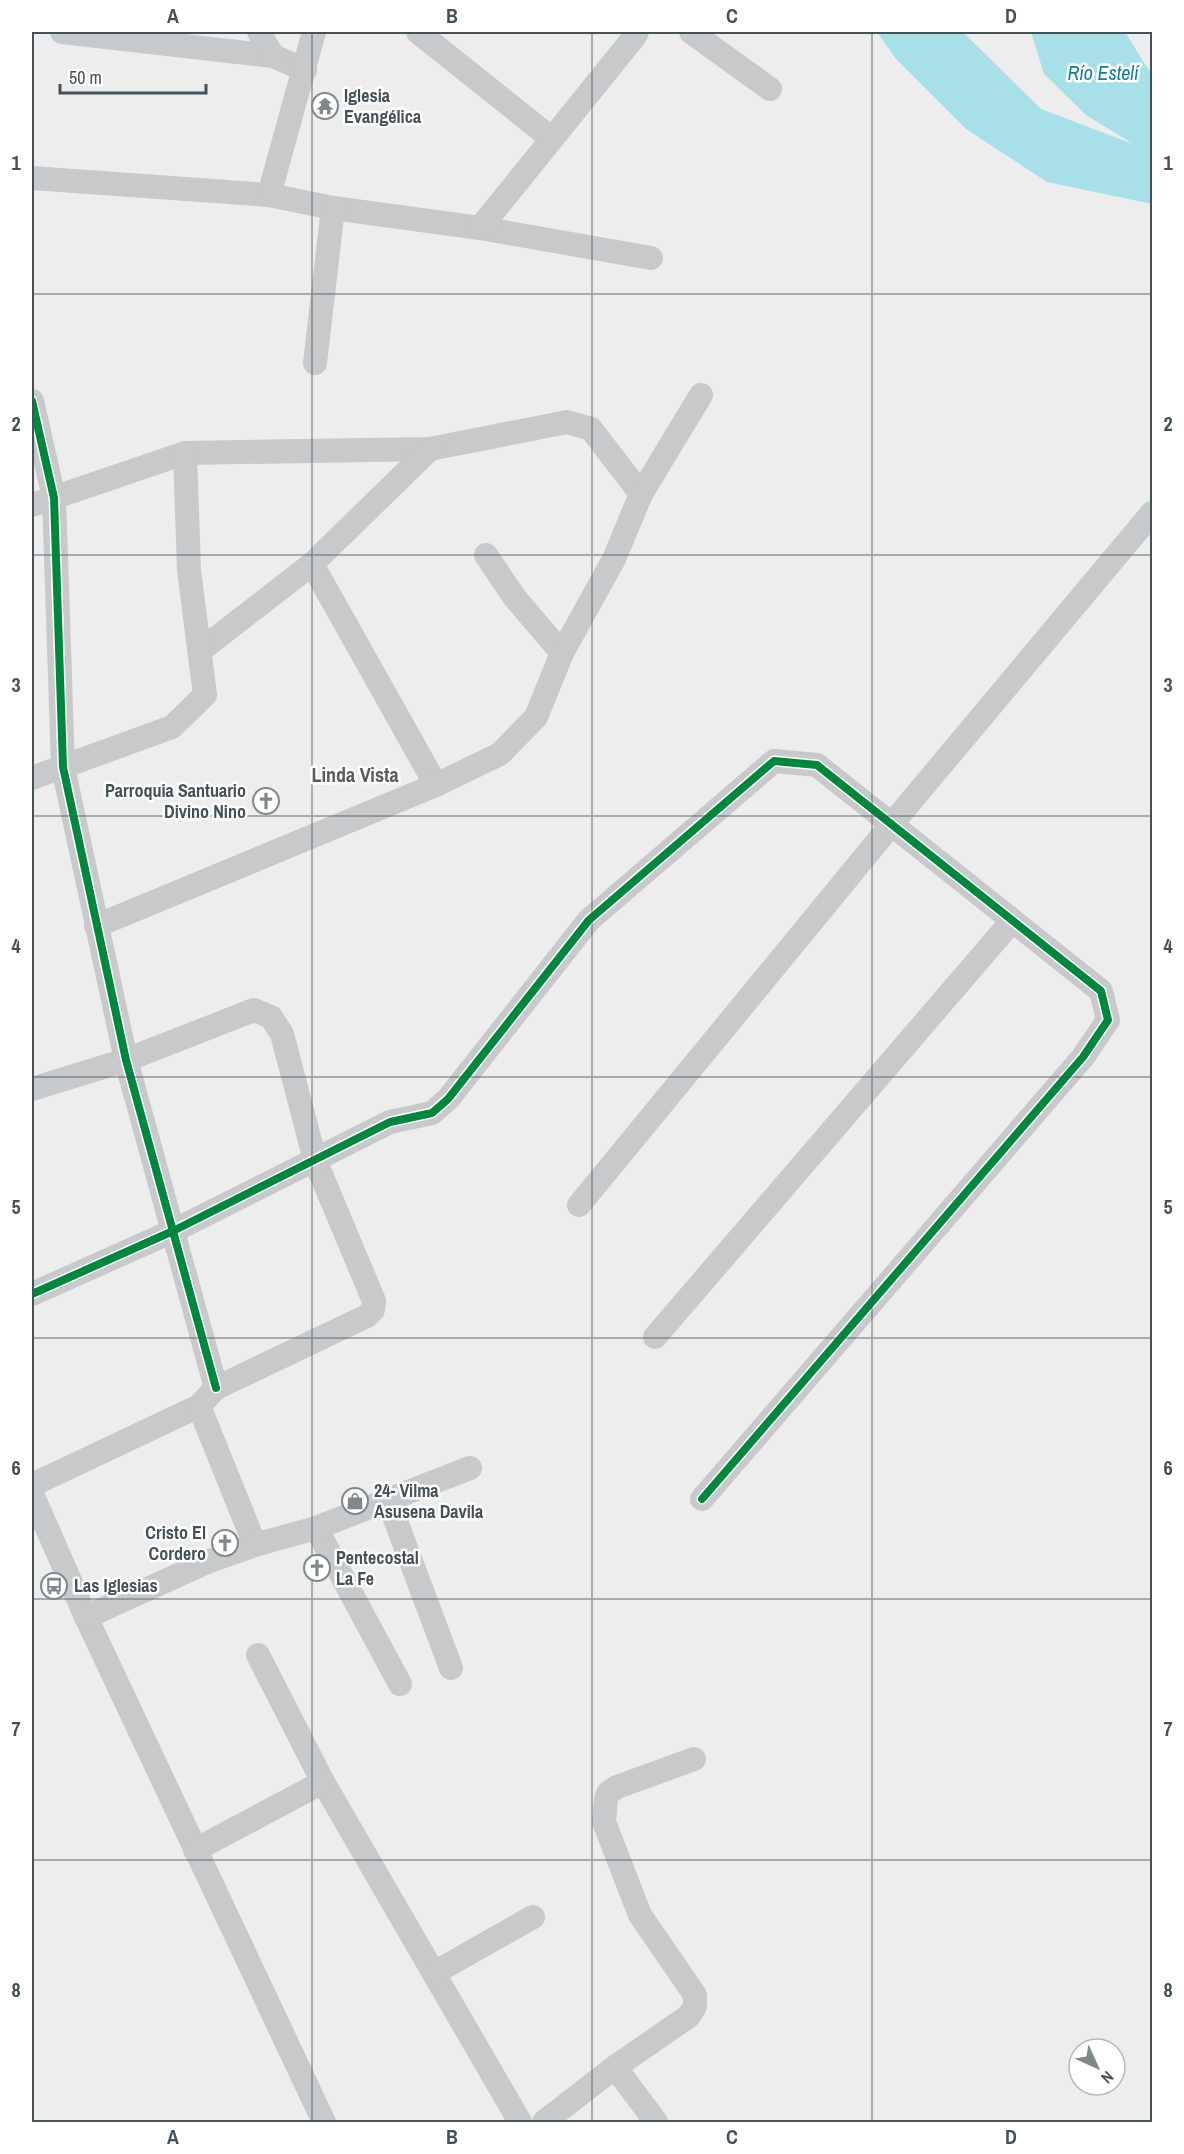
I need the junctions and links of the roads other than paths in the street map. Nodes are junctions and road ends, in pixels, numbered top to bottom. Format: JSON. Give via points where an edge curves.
{"nodes":[{"id":1,"x":62,"y":32,"type":"edge"},
{"id":2,"x":259,"y":32,"type":"edge"},
{"id":3,"x":314,"y":32,"type":"edge"},
{"id":4,"x":418,"y":32,"type":"edge"},
{"id":5,"x":637,"y":32,"type":"edge"},
{"id":6,"x":691,"y":32,"type":"edge"},
{"id":7,"x":273,"y":56,"type":"junction"},
{"id":8,"x":305,"y":70,"type":"junction"},
{"id":9,"x":771,"y":89,"type":"dead end"},
{"id":10,"x":552,"y":139,"type":"junction"},
{"id":11,"x":32,"y":178,"type":"edge"},
{"id":12,"x":269,"y":195,"type":"junction"},
{"id":13,"x":333,"y":208,"type":"junction"},
{"id":14,"x":480,"y":228,"type":"junction"},
{"id":15,"x":651,"y":258,"type":"dead end"},
{"id":16,"x":315,"y":363,"type":"dead end"},
{"id":17,"x":701,"y":395,"type":"dead end"},
{"id":18,"x":32,"y":401,"type":"edge"},
{"id":19,"x":430,"y":449,"type":"junction"},
{"id":20,"x":186,"y":453,"type":"junction"},
{"id":21,"x":641,"y":494,"type":"junction"},
{"id":22,"x":43,"y":502,"type":"edge"},
{"id":23,"x":1152,"y":513,"type":"edge"},
{"id":24,"x":486,"y":555,"type":"dead end"},
{"id":25,"x":312,"y":564,"type":"junction"},
{"id":26,"x":201,"y":650,"type":"junction"},
{"id":27,"x":562,"y":653,"type":"junction"},
{"id":28,"x":63,"y":767,"type":"junction"},
{"id":29,"x":32,"y":778,"type":"edge"},
{"id":30,"x":436,"y":785,"type":"junction"},
{"id":31,"x":891,"y":825,"type":"junction"},
{"id":32,"x":1012,"y":921,"type":"junction"},
{"id":33,"x":96,"y":926,"type":"junction"},
{"id":34,"x":126,"y":1060,"type":"junction"},
{"id":35,"x":32,"y":1089,"type":"edge"},
{"id":36,"x":315,"y":1160,"type":"junction"},
{"id":37,"x":579,"y":1205,"type":"dead end"},
{"id":38,"x":173,"y":1231,"type":"junction"},
{"id":39,"x":32,"y":1294,"type":"edge"},
{"id":40,"x":656,"y":1337,"type":"dead end"},
{"id":41,"x":208,"y":1397,"type":"junction"},
{"id":42,"x":470,"y":1468,"type":"dead end"},
{"id":43,"x":32,"y":1485,"type":"edge"},
{"id":44,"x":32,"y":1494,"type":"edge"},
{"id":45,"x":702,"y":1499,"type":"dead end"},
{"id":46,"x":388,"y":1500,"type":"junction"},
{"id":47,"x":316,"y":1528,"type":"junction"},
{"id":48,"x":38,"y":1530,"type":"edge"},
{"id":49,"x":255,"y":1545,"type":"junction"},
{"id":50,"x":86,"y":1617,"type":"junction"},
{"id":51,"x":258,"y":1656,"type":"dead end"},
{"id":52,"x":451,"y":1668,"type":"dead end"},
{"id":53,"x":400,"y":1683,"type":"dead end"},
{"id":54,"x":694,"y":1759,"type":"dead end"},
{"id":55,"x":324,"y":1782,"type":"junction"},
{"id":56,"x":195,"y":1850,"type":"junction"},
{"id":57,"x":533,"y":1917,"type":"dead end"},
{"id":58,"x":434,"y":1973,"type":"junction"},
{"id":59,"x":615,"y":2067,"type":"junction"},
{"id":60,"x":324,"y":2122,"type":"edge"},
{"id":61,"x":520,"y":2122,"type":"edge"},
{"id":62,"x":544,"y":2122,"type":"edge"},
{"id":63,"x":656,"y":2122,"type":"edge"}],
"edges":[{"from":1,"to":7,"type":"street"},
{"from":2,"to":7,"type":"street"},
{"from":3,"to":8,"type":"street"},
{"from":4,"to":10,"type":"street"},
{"from":5,"to":10,"type":"street"},
{"from":6,"to":9,"type":"street"},
{"from":7,"to":8,"type":"street"},
{"from":8,"to":12,"type":"street"},
{"from":10,"to":14,"type":"street"},
{"from":11,"to":12,"type":"street"},
{"from":12,"to":13,"type":"street"},
{"from":13,"to":14,"type":"street"},
{"from":13,"to":16,"type":"street"},
{"from":14,"to":15,"type":"street"},
{"from":17,"to":21,"type":"street"},
{"from":18,"to":22,"type":"street"},
{"from":19,"to":20,"type":"street"},
{"from":19,"to":21,"type":"street","via":[[567,422],[591,429]]},
{"from":19,"to":25,"type":"street"},
{"from":20,"to":22,"type":"street"},
{"from":20,"to":26,"type":"street","via":[[189,570]]},
{"from":21,"to":27,"type":"street","via":[[614,559]]},
{"from":22,"to":28,"type":"street"},
{"from":23,"to":31,"type":"street"},
{"from":24,"to":27,"type":"street","via":[[515,598]]},
{"from":25,"to":26,"type":"street"},
{"from":25,"to":30,"type":"street"},
{"from":26,"to":28,"type":"street","via":[[205,694],[172,727]]},
{"from":27,"to":30,"type":"street","via":[[536,717],[500,754]]},
{"from":28,"to":29,"type":"street"},
{"from":28,"to":33,"type":"street"},
{"from":30,"to":33,"type":"street"},
{"from":31,"to":32,"type":"street"},
{"from":31,"to":36,"type":"street","via":[[817,765],[774,761],[589,920],[448,1099],[432,1113],[390,1122]]},
{"from":31,"to":37,"type":"street"},
{"from":32,"to":40,"type":"street"},
{"from":32,"to":45,"type":"street","via":[[1101,991],[1108,1020],[1083,1057]]},
{"from":33,"to":34,"type":"street"},
{"from":34,"to":35,"type":"street"},
{"from":34,"to":36,"type":"street","via":[[254,1010],[271,1017],[282,1034]]},
{"from":34,"to":38,"type":"street"},
{"from":36,"to":38,"type":"street"},
{"from":36,"to":41,"type":"street","via":[[374,1301],[373,1310]]},
{"from":38,"to":39,"type":"street"},
{"from":38,"to":41,"type":"street"},
{"from":41,"to":43,"type":"street"},
{"from":41,"to":49,"type":"street"},
{"from":42,"to":46,"type":"street"},
{"from":44,"to":48,"type":"street"},
{"from":46,"to":47,"type":"street"},
{"from":46,"to":52,"type":"street"},
{"from":47,"to":49,"type":"street"},
{"from":47,"to":53,"type":"street"},
{"from":48,"to":50,"type":"street"},
{"from":49,"to":50,"type":"street"},
{"from":50,"to":56,"type":"street"},
{"from":51,"to":55,"type":"street"},
{"from":54,"to":59,"type":"street","via":[[617,1787],[606,1798],[604,1822],[640,1915],[695,1995],[695,2006],[689,2016]]},
{"from":55,"to":56,"type":"street"},
{"from":55,"to":58,"type":"street"},
{"from":56,"to":60,"type":"street"},
{"from":57,"to":58,"type":"street"},
{"from":58,"to":61,"type":"street"},
{"from":59,"to":62,"type":"street"},
{"from":59,"to":63,"type":"street"}]}
